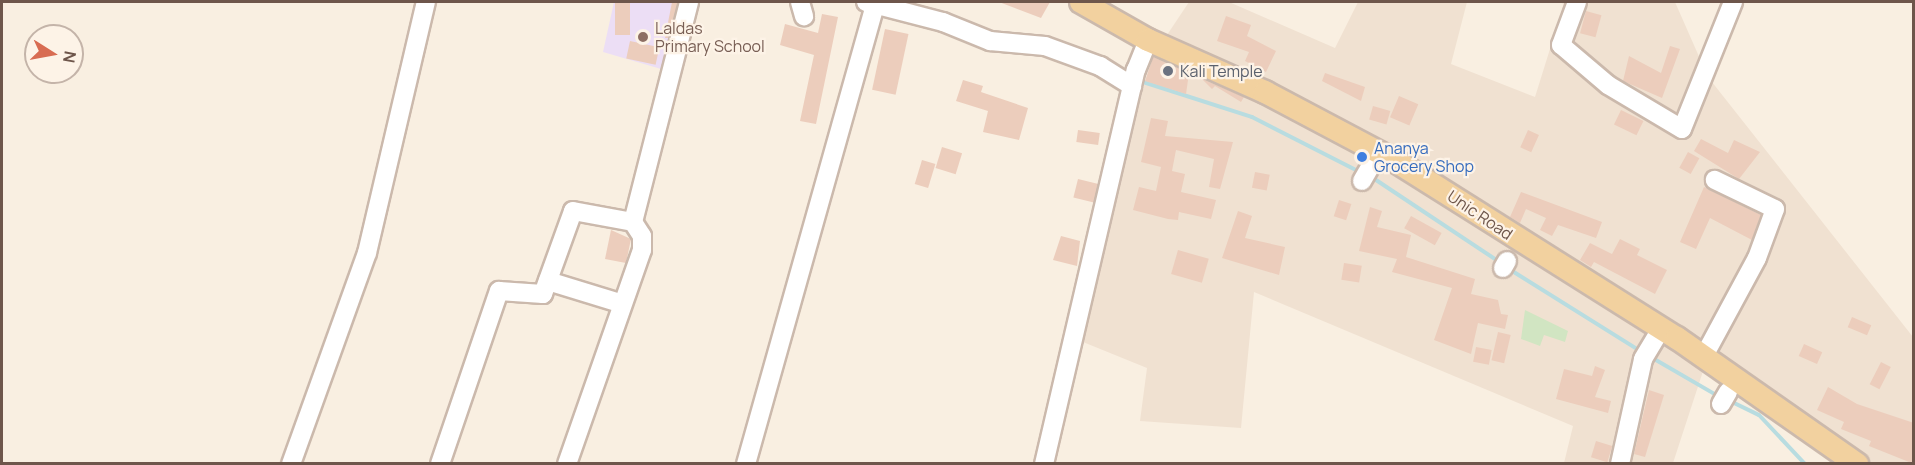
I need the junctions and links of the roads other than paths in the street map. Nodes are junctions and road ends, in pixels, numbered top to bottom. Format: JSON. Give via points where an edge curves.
{"nodes":[{"id":1,"x":426,"y":2,"type":"edge"},
{"id":2,"x":689,"y":2,"type":"edge"},
{"id":3,"x":1081,"y":2,"type":"edge"},
{"id":4,"x":1577,"y":2,"type":"edge"},
{"id":5,"x":1733,"y":2,"type":"edge"},
{"id":6,"x":871,"y":3,"type":"edge"},
{"id":7,"x":1148,"y":40,"type":"junction"},
{"id":8,"x":1134,"y":78,"type":"junction"},
{"id":9,"x":1715,"y":180,"type":"dead end"},
{"id":10,"x":633,"y":222,"type":"junction"},
{"id":11,"x":548,"y":281,"type":"junction"},
{"id":12,"x":620,"y":303,"type":"junction"},
{"id":13,"x":1660,"y":329,"type":"junction"},
{"id":14,"x":1704,"y":356,"type":"junction"},
{"id":15,"x":291,"y":464,"type":"edge"},
{"id":16,"x":440,"y":464,"type":"edge"},
{"id":17,"x":567,"y":464,"type":"edge"},
{"id":18,"x":746,"y":464,"type":"edge"},
{"id":19,"x":1044,"y":464,"type":"edge"},
{"id":20,"x":1620,"y":464,"type":"edge"},
{"id":21,"x":1857,"y":464,"type":"edge"}],
"edges":[{"from":1,"to":15,"type":"street","via":[[367,253]]},
{"from":2,"to":10,"type":"street"},
{"from":3,"to":7,"type":"main road","name":"Unic Road"},
{"from":4,"to":5,"type":"street","via":[[1561,45],[1608,85],[1682,129]]},
{"from":6,"to":8,"type":"street","via":[[943,22],[990,41],[1045,45]]},
{"from":6,"to":18,"type":"street"},
{"from":7,"to":8,"type":"street"},
{"from":7,"to":13,"type":"main road","name":"Unic Road","via":[[1265,92],[1370,167]]},
{"from":8,"to":19,"type":"street"},
{"from":9,"to":14,"type":"street","via":[[1775,209],[1757,258]]},
{"from":10,"to":11,"type":"street","via":[[569,213]]},
{"from":10,"to":12,"type":"street","via":[[643,242]]},
{"from":11,"to":12,"type":"street"},
{"from":11,"to":16,"type":"street","via":[[541,294],[499,291]]},
{"from":12,"to":17,"type":"street"},
{"from":13,"to":14,"type":"main road","name":"Unic Road"},
{"from":13,"to":20,"type":"street","via":[[1646,354]]},
{"from":14,"to":21,"type":"main road","name":"Unic Road"}]}
